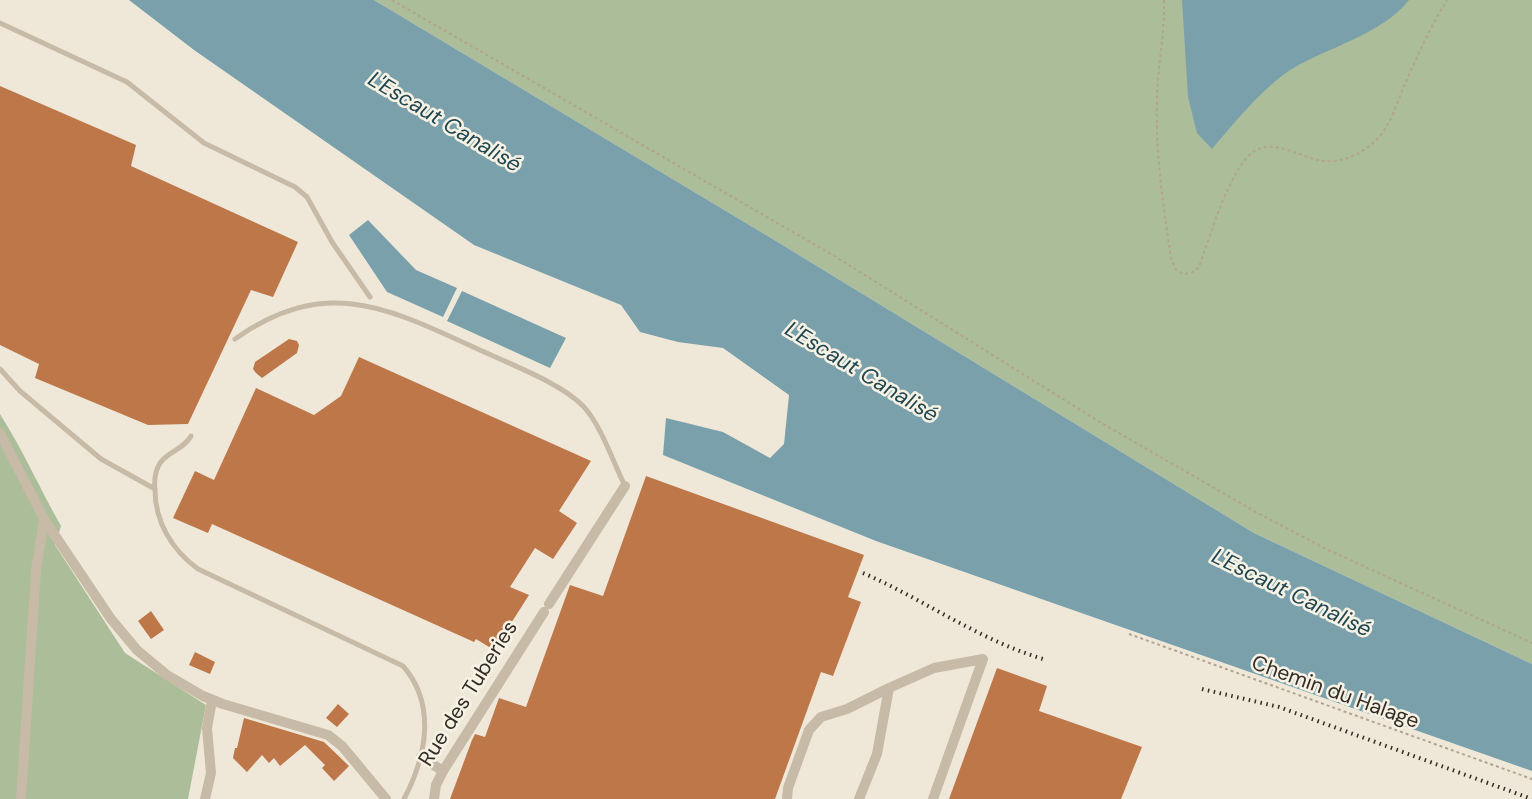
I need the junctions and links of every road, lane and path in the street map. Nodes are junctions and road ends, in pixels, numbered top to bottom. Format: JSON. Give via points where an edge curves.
{"nodes":[{"id":1,"x":392,"y":0,"type":"edge"},
{"id":2,"x":1164,"y":0,"type":"edge"},
{"id":3,"x":1447,"y":0,"type":"edge"},
{"id":4,"x":0,"y":23,"type":"edge"},
{"id":5,"x":370,"y":297,"type":"dead end"},
{"id":6,"x":235,"y":339,"type":"dead end"},
{"id":7,"x":0,"y":369,"type":"edge"},
{"id":8,"x":0,"y":433,"type":"edge"},
{"id":9,"x":192,"y":436,"type":"dead end"},
{"id":10,"x":625,"y":486,"type":"joint"},
{"id":11,"x":154,"y":489,"type":"junction"},
{"id":12,"x":44,"y":519,"type":"junction"},
{"id":13,"x":1129,"y":634,"type":"dead end"},
{"id":14,"x":1532,"y":643,"type":"edge"},
{"id":15,"x":889,"y":688,"type":"junction"},
{"id":16,"x":212,"y":700,"type":"junction"},
{"id":17,"x":422,"y":757,"type":"junction"},
{"id":18,"x":443,"y":771,"type":"junction"},
{"id":19,"x":1532,"y":779,"type":"edge"},
{"id":20,"x":21,"y":799,"type":"edge"},
{"id":21,"x":205,"y":799,"type":"edge"},
{"id":22,"x":386,"y":799,"type":"edge"},
{"id":23,"x":404,"y":799,"type":"edge"},
{"id":24,"x":434,"y":799,"type":"edge"},
{"id":25,"x":787,"y":799,"type":"edge"},
{"id":26,"x":859,"y":799,"type":"edge"},
{"id":27,"x":933,"y":799,"type":"edge"}],
"edges":[{"from":1,"to":14,"type":"path","via":[[836,257],[1098,421],[1254,511],[1326,549]]},
{"from":2,"to":3,"type":"path","via":[[1157,99],[1158,156],[1171,258],[1176,270],[1186,274],[1199,267],[1232,180],[1251,153],[1273,147],[1331,161],[1354,155],[1375,142]]},
{"from":4,"to":5,"type":"lane","via":[[121,79],[204,143],[295,187],[306,197]]},
{"from":6,"to":10,"type":"lane","via":[[274,315],[320,304],[366,305],[408,318],[514,366],[575,399],[591,417]]},
{"from":7,"to":11,"type":"lane","via":[[20,391],[101,459]]},
{"from":8,"to":12,"type":"street"},
{"from":9,"to":11,"type":"lane","via":[[159,464]]},
{"from":10,"to":18,"type":"street","name":"Rue des Tuberies"},
{"from":11,"to":17,"type":"lane","via":[[164,530],[178,551],[198,569],[403,666],[417,688],[424,710]]},
{"from":12,"to":16,"type":"street","via":[[130,643],[167,675]]},
{"from":12,"to":20,"type":"street","via":[[36,570]]},
{"from":13,"to":19,"type":"path","name":"Chemin du Halage"},
{"from":15,"to":25,"type":"street","via":[[814,723]]},
{"from":15,"to":26,"type":"street","via":[[879,744]]},
{"from":15,"to":27,"type":"street","via":[[934,668],[983,659]]},
{"from":16,"to":21,"type":"street","via":[[207,728],[212,768]]},
{"from":16,"to":22,"type":"street","via":[[328,735]]},
{"from":17,"to":18,"type":"street"},
{"from":17,"to":23,"type":"lane"},
{"from":18,"to":24,"type":"street","name":"Rue des Tuberies"}]}
